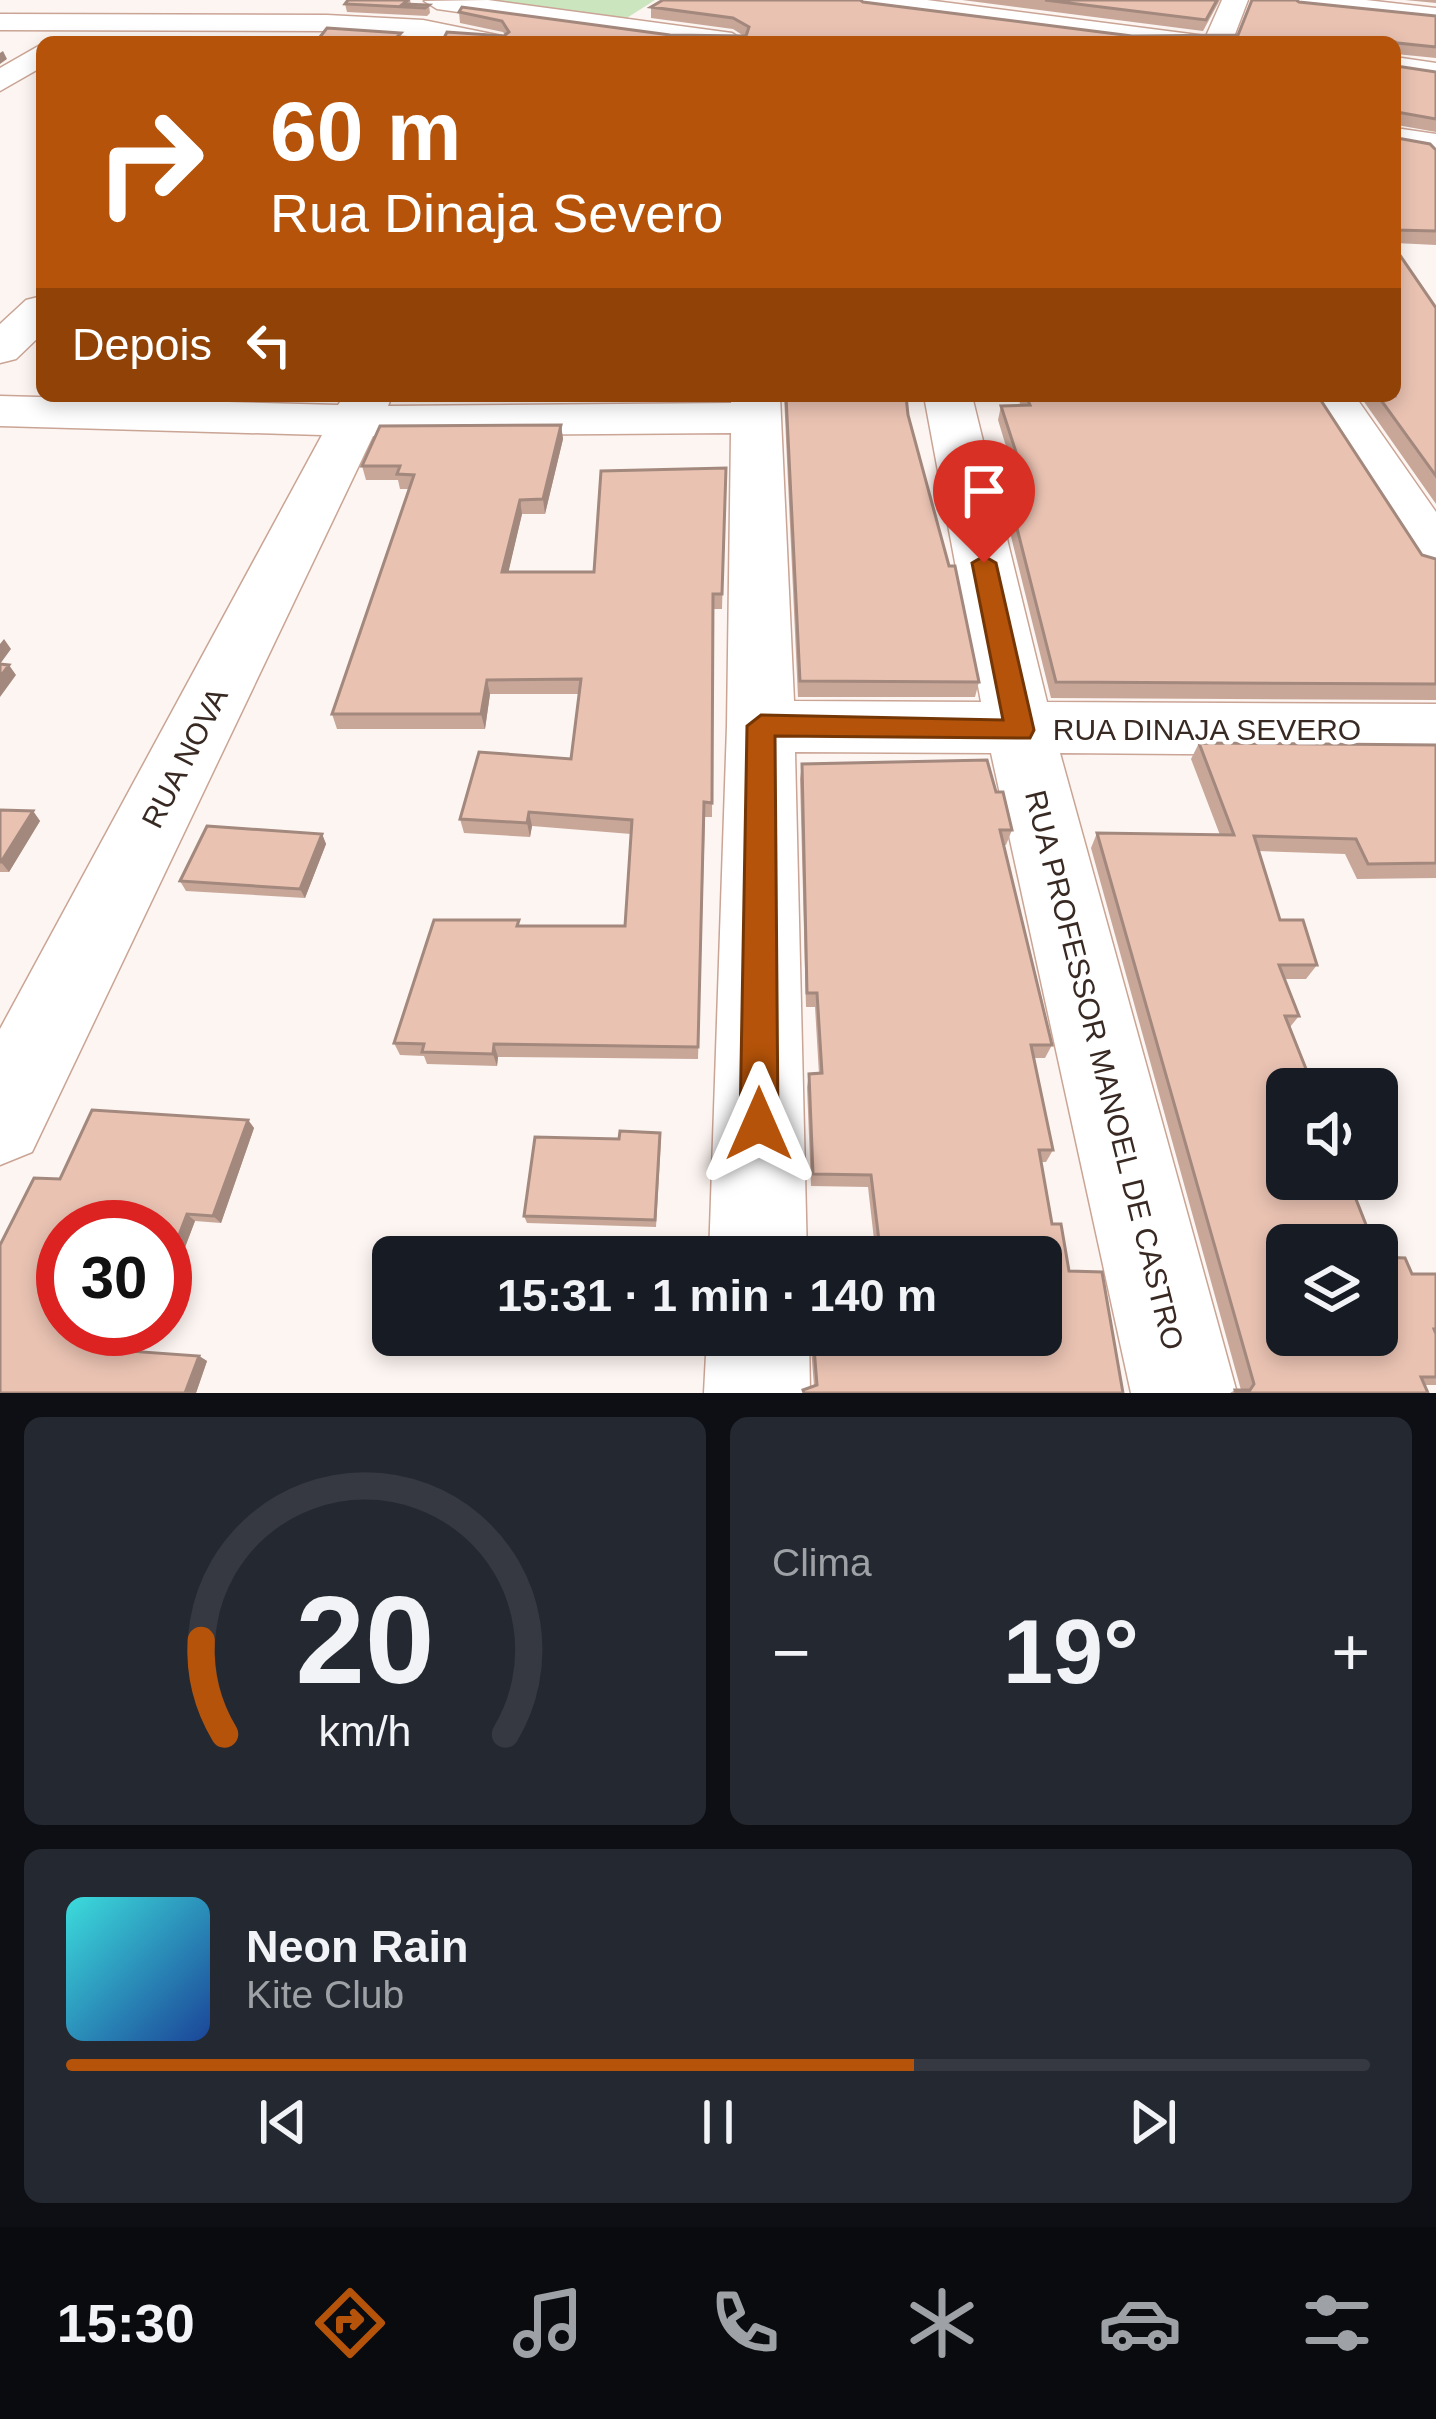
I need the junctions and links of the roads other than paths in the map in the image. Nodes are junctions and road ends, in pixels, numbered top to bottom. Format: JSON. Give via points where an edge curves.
{"nodes":[{"id":1,"x":428,"y":0,"type":"edge"},
{"id":2,"x":669,"y":0,"type":"edge"},
{"id":3,"x":863,"y":0,"type":"edge"},
{"id":4,"x":1235,"y":0,"type":"edge"},
{"id":5,"x":1296,"y":0,"type":"edge"},
{"id":6,"x":1436,"y":16,"type":"edge"},
{"id":7,"x":0,"y":22,"type":"edge"},
{"id":8,"x":87,"y":22,"type":"junction"},
{"id":9,"x":316,"y":32,"type":"edge"},
{"id":10,"x":67,"y":36,"type":"edge"},
{"id":11,"x":462,"y":36,"type":"edge"},
{"id":12,"x":645,"y":36,"type":"edge"},
{"id":13,"x":1148,"y":36,"type":"edge"},
{"id":14,"x":1220,"y":36,"type":"edge"},
{"id":15,"x":36,"y":57,"type":"edge"},
{"id":16,"x":1401,"y":68,"type":"edge"},
{"id":17,"x":1436,"y":71,"type":"edge"},
{"id":18,"x":0,"y":82,"type":"edge"},
{"id":19,"x":1401,"y":139,"type":"edge"},
{"id":20,"x":1436,"y":144,"type":"edge"},
{"id":21,"x":36,"y":315,"type":"edge"},
{"id":22,"x":0,"y":350,"type":"edge"},
{"id":23,"x":949,"y":402,"type":"edge"},
{"id":24,"x":1335,"y":402,"type":"edge"},
{"id":25,"x":756,"y":407,"type":"edge"},
{"id":26,"x":362,"y":409,"type":"edge"},
{"id":27,"x":0,"y":411,"type":"edge"},
{"id":28,"x":1436,"y":555,"type":"edge"},
{"id":29,"x":761,"y":726,"type":"junction"},
{"id":30,"x":1020,"y":730,"type":"junction"},
{"id":31,"x":1436,"y":730,"type":"edge"},
{"id":32,"x":0,"y":1120,"type":"edge"},
{"id":33,"x":758,"y":1236,"type":"edge"},
{"id":34,"x":758,"y":1356,"type":"edge"},
{"id":35,"x":757,"y":1393,"type":"edge"},
{"id":36,"x":1184,"y":1393,"type":"edge"}],
"edges":[{"from":1,"to":12,"type":"street"},
{"from":2,"to":12,"type":"street","via":[[649,14]]},
{"from":3,"to":13,"type":"street"},
{"from":4,"to":14,"type":"street"},
{"from":5,"to":6,"type":"street"},
{"from":7,"to":8,"type":"street"},
{"from":8,"to":9,"type":"street"},
{"from":8,"to":10,"type":"street"},
{"from":9,"to":11,"type":"street","via":[[423,28]]},
{"from":15,"to":18,"type":"street"},
{"from":16,"to":17,"type":"street"},
{"from":19,"to":20,"type":"street"},
{"from":21,"to":22,"type":"street"},
{"from":23,"to":30,"type":"street","name":"RUA PROFESSOR MANOEL DE CASTRO"},
{"from":24,"to":28,"type":"street"},
{"from":25,"to":26,"type":"street"},
{"from":25,"to":29,"type":"street"},
{"from":26,"to":27,"type":"street"},
{"from":26,"to":32,"type":"street","name":"RUA NOVA"},
{"from":29,"to":30,"type":"street","name":"RUA DINAJA SEVERO"},
{"from":29,"to":33,"type":"street"},
{"from":30,"to":31,"type":"street","name":"RUA DINAJA SEVERO"},
{"from":30,"to":36,"type":"street","name":"RUA PROFESSOR MANOEL DE CASTRO"},
{"from":34,"to":35,"type":"street"}]}
